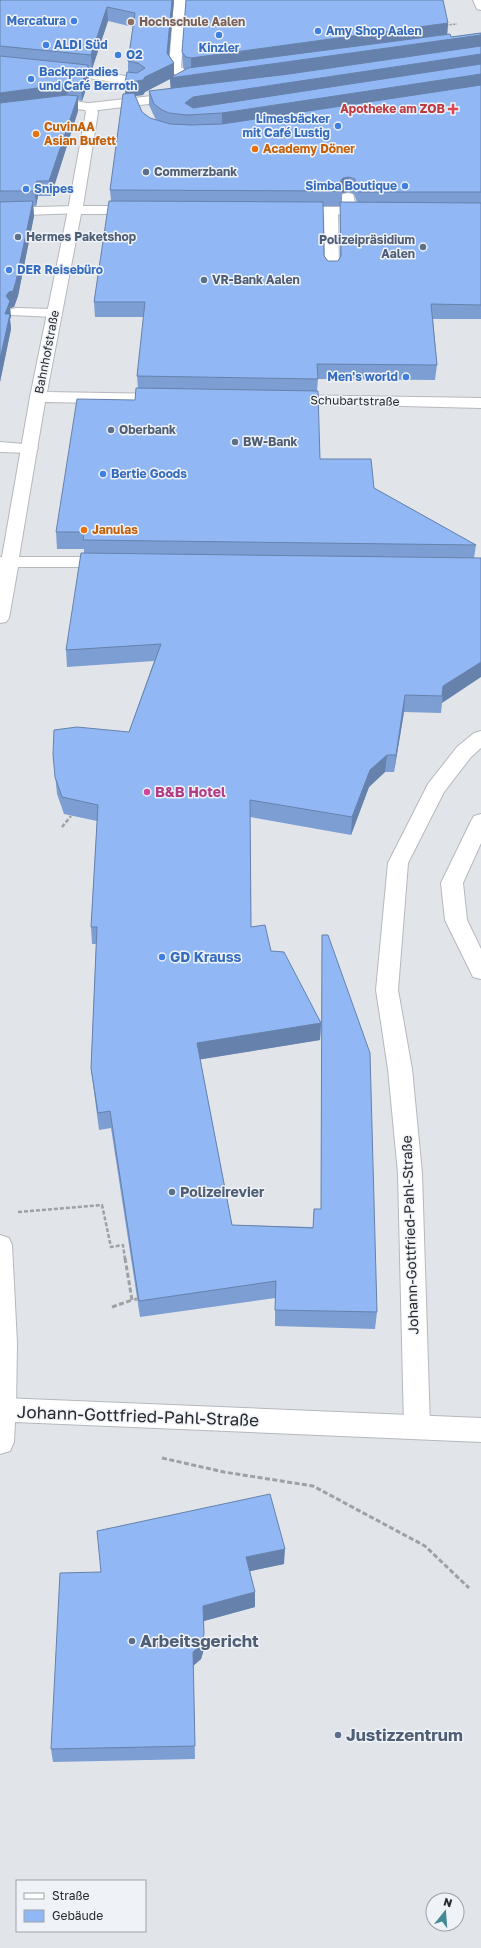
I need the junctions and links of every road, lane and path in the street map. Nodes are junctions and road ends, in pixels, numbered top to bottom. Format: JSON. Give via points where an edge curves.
{"nodes":[{"id":1,"x":180,"y":0,"type":"edge"},
{"id":2,"x":479,"y":0,"type":"edge"},
{"id":3,"x":481,"y":7,"type":"edge"},
{"id":4,"x":0,"y":65,"type":"edge"},
{"id":5,"x":221,"y":74,"type":"edge"},
{"id":6,"x":185,"y":77,"type":"junction"},
{"id":7,"x":138,"y":82,"type":"edge"},
{"id":8,"x":187,"y":96,"type":"edge"},
{"id":9,"x":140,"y":101,"type":"junction"},
{"id":10,"x":90,"y":107,"type":"junction"},
{"id":11,"x":0,"y":112,"type":"edge"},
{"id":12,"x":146,"y":115,"type":"edge"},
{"id":13,"x":348,"y":197,"type":"edge"},
{"id":14,"x":75,"y":210,"type":"junction"},
{"id":15,"x":153,"y":210,"type":"edge"},
{"id":16,"x":277,"y":210,"type":"edge"},
{"id":17,"x":331,"y":211,"type":"junction"},
{"id":18,"x":350,"y":211,"type":"junction"},
{"id":19,"x":381,"y":211,"type":"edge"},
{"id":20,"x":0,"y":212,"type":"edge"},
{"id":21,"x":332,"y":271,"type":"edge"},
{"id":22,"x":16,"y":312,"type":"dead end"},
{"id":23,"x":54,"y":313,"type":"junction"},
{"id":24,"x":38,"y":397,"type":"junction"},
{"id":25,"x":181,"y":399,"type":"edge"},
{"id":26,"x":275,"y":400,"type":"edge"},
{"id":27,"x":481,"y":403,"type":"edge"},
{"id":28,"x":0,"y":447,"type":"edge"},
{"id":29,"x":30,"y":448,"type":"junction"},
{"id":30,"x":5,"y":561,"type":"edge"},
{"id":31,"x":130,"y":563,"type":"edge"},
{"id":32,"x":0,"y":618,"type":"edge"},
{"id":33,"x":481,"y":737,"type":"edge"},
{"id":34,"x":71,"y":816,"type":"edge"},
{"id":35,"x":481,"y":820,"type":"edge"},
{"id":36,"x":62,"y":827,"type":"dead end"},
{"id":37,"x":481,"y":971,"type":"edge"},
{"id":38,"x":15,"y":1212,"type":"dead end"},
{"id":39,"x":0,"y":1245,"type":"edge"},
{"id":40,"x":137,"y":1299,"type":"edge"},
{"id":41,"x":132,"y":1300,"type":"junction"},
{"id":42,"x":112,"y":1307,"type":"dead end"},
{"id":43,"x":3,"y":1410,"type":"junction"},
{"id":44,"x":417,"y":1426,"type":"junction"},
{"id":45,"x":481,"y":1430,"type":"edge"},
{"id":46,"x":0,"y":1442,"type":"edge"},
{"id":47,"x":155,"y":1456,"type":"dead end"},
{"id":48,"x":469,"y":1588,"type":"dead end"}],
"edges":[{"from":1,"to":6,"type":"street","via":[[175,67],[177,73]]},
{"from":2,"to":3,"type":"street"},
{"from":4,"to":7,"type":"street","via":[[88,72]]},
{"from":5,"to":6,"type":"street"},
{"from":6,"to":9,"type":"street"},
{"from":8,"to":9,"type":"street"},
{"from":9,"to":10,"type":"street"},
{"from":9,"to":12,"type":"street"},
{"from":10,"to":11,"type":"street","via":[[68,104]]},
{"from":10,"to":14,"type":"street","name":"Bahnhofstraße","via":[[92,112]]},
{"from":13,"to":18,"type":"street"},
{"from":14,"to":15,"type":"street"},
{"from":14,"to":20,"type":"street"},
{"from":14,"to":23,"type":"street","name":"Bahnhofstraße"},
{"from":16,"to":17,"type":"street"},
{"from":17,"to":18,"type":"street"},
{"from":17,"to":21,"type":"street"},
{"from":18,"to":19,"type":"street"},
{"from":22,"to":23,"type":"street"},
{"from":23,"to":24,"type":"street","name":"Bahnhofstraße"},
{"from":24,"to":25,"type":"street"},
{"from":24,"to":29,"type":"street","name":"Bahnhofstraße"},
{"from":26,"to":27,"type":"street","name":"Schubartstraße"},
{"from":28,"to":29,"type":"street"},
{"from":29,"to":30,"type":"street","name":"Bahnhofstraße"},
{"from":30,"to":31,"type":"street"},
{"from":30,"to":32,"type":"street","name":"Bahnhofstraße"},
{"from":33,"to":44,"type":"street","name":"Johann-Gottfried-Pahl-Straße","via":[[464,752],[435,789],[398,863],[387,990],[400,1069],[410,1173]]},
{"from":34,"to":36,"type":"path"},
{"from":35,"to":37,"type":"street","via":[[452,883],[456,920]]},
{"from":38,"to":41,"type":"path","via":[[102,1205],[111,1247],[123,1245]]},
{"from":39,"to":43,"type":"street","via":[[4,1343]]},
{"from":40,"to":41,"type":"path"},
{"from":41,"to":42,"type":"path"},
{"from":43,"to":44,"type":"street","name":"Johann-Gottfried-Pahl-Straße"},
{"from":43,"to":46,"type":"street"},
{"from":44,"to":45,"type":"street","name":"Johann-Gottfried-Pahl-Straße"},
{"from":47,"to":48,"type":"path","via":[[224,1472],[313,1486],[425,1546]]}]}
